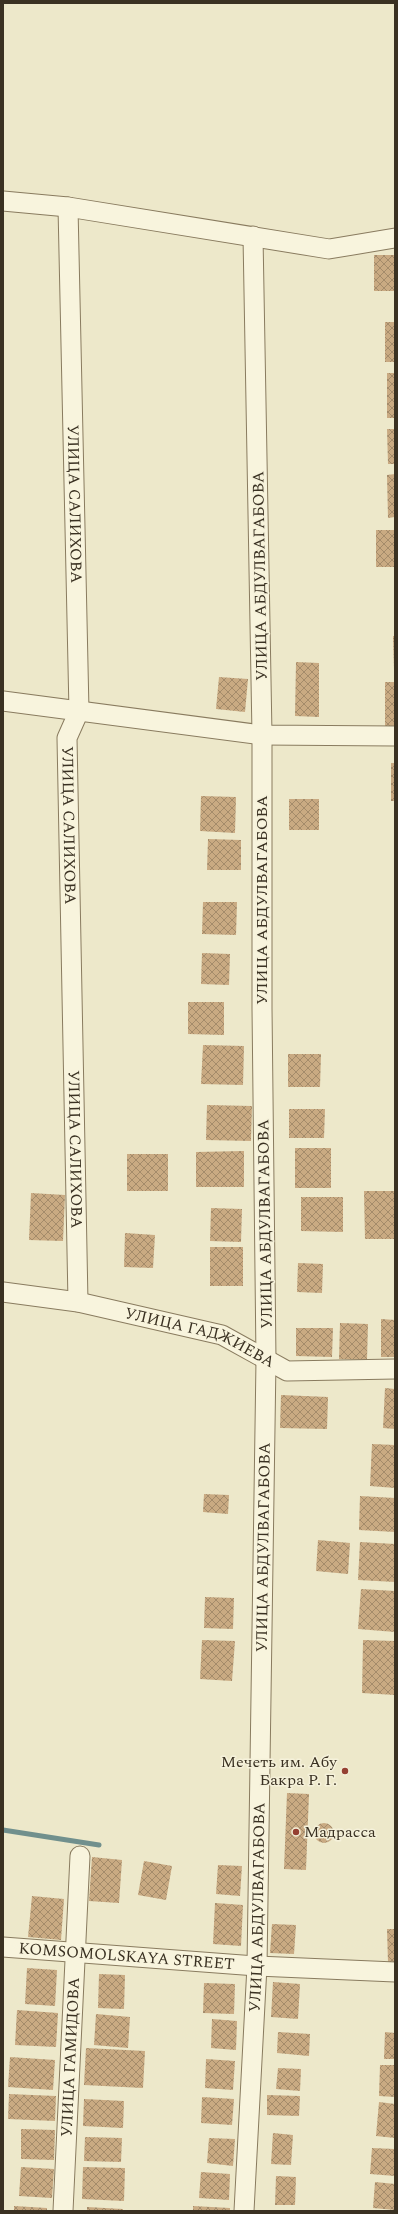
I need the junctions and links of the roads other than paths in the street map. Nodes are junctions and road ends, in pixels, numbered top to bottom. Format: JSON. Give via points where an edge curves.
{"nodes":[{"id":1,"x":3,"y":201,"type":"edge"},
{"id":2,"x":68,"y":207,"type":"junction"},
{"id":3,"x":253,"y":236,"type":"junction"},
{"id":4,"x":395,"y":238,"type":"edge"},
{"id":5,"x":3,"y":701,"type":"edge"},
{"id":6,"x":79,"y":711,"type":"junction"},
{"id":7,"x":262,"y":735,"type":"junction"},
{"id":8,"x":395,"y":736,"type":"edge"},
{"id":9,"x":3,"y":1292,"type":"edge"},
{"id":10,"x":78,"y":1302,"type":"junction"},
{"id":11,"x":266,"y":1360,"type":"junction"},
{"id":12,"x":395,"y":1370,"type":"edge"},
{"id":13,"x":80,"y":1856,"type":"dead end"},
{"id":14,"x":3,"y":1947,"type":"edge"},
{"id":15,"x":76,"y":1952,"type":"junction"},
{"id":16,"x":257,"y":1966,"type":"junction"},
{"id":17,"x":395,"y":1972,"type":"edge"},
{"id":18,"x":63,"y":2211,"type":"edge"},
{"id":19,"x":244,"y":2211,"type":"edge"}],
"edges":[{"from":1,"to":2,"type":"street"},
{"from":2,"to":3,"type":"street"},
{"from":2,"to":6,"type":"street","name":"УЛИЦА САЛИХОВА"},
{"from":3,"to":4,"type":"street","via":[[328,249]]},
{"from":3,"to":7,"type":"street","name":"УЛИЦА АБДУЛВАГАБОВА"},
{"from":5,"to":6,"type":"street"},
{"from":6,"to":7,"type":"street"},
{"from":6,"to":10,"type":"street","name":"УЛИЦА САЛИХОВА","via":[[67,738]]},
{"from":7,"to":8,"type":"street"},
{"from":7,"to":11,"type":"street","name":"УЛИЦА АБДУЛВАГАБОВА"},
{"from":9,"to":10,"type":"street","name":"УЛИЦА ГАДЖИЕВА"},
{"from":10,"to":11,"type":"street","name":"УЛИЦА ГАДЖИЕВА","via":[[222,1335]]},
{"from":11,"to":12,"type":"street","name":"УЛИЦА ГАДЖИЕВА","via":[[287,1371]]},
{"from":11,"to":16,"type":"street","name":"УЛИЦА АБДУЛВАГАБОВА"},
{"from":13,"to":15,"type":"street","name":"УЛИЦА ГАМИДОВА"},
{"from":14,"to":15,"type":"street","name":"KOMSOMOLSKAYA STREET"},
{"from":15,"to":16,"type":"street","name":"KOMSOMOLSKAYA STREET"},
{"from":15,"to":18,"type":"street","name":"УЛИЦА ГАМИДОВА"},
{"from":16,"to":17,"type":"street","name":"KOMSOMOLSKAYA STREET"},
{"from":16,"to":19,"type":"street","name":"УЛИЦА АБДУЛВАГАБОВА"}]}
